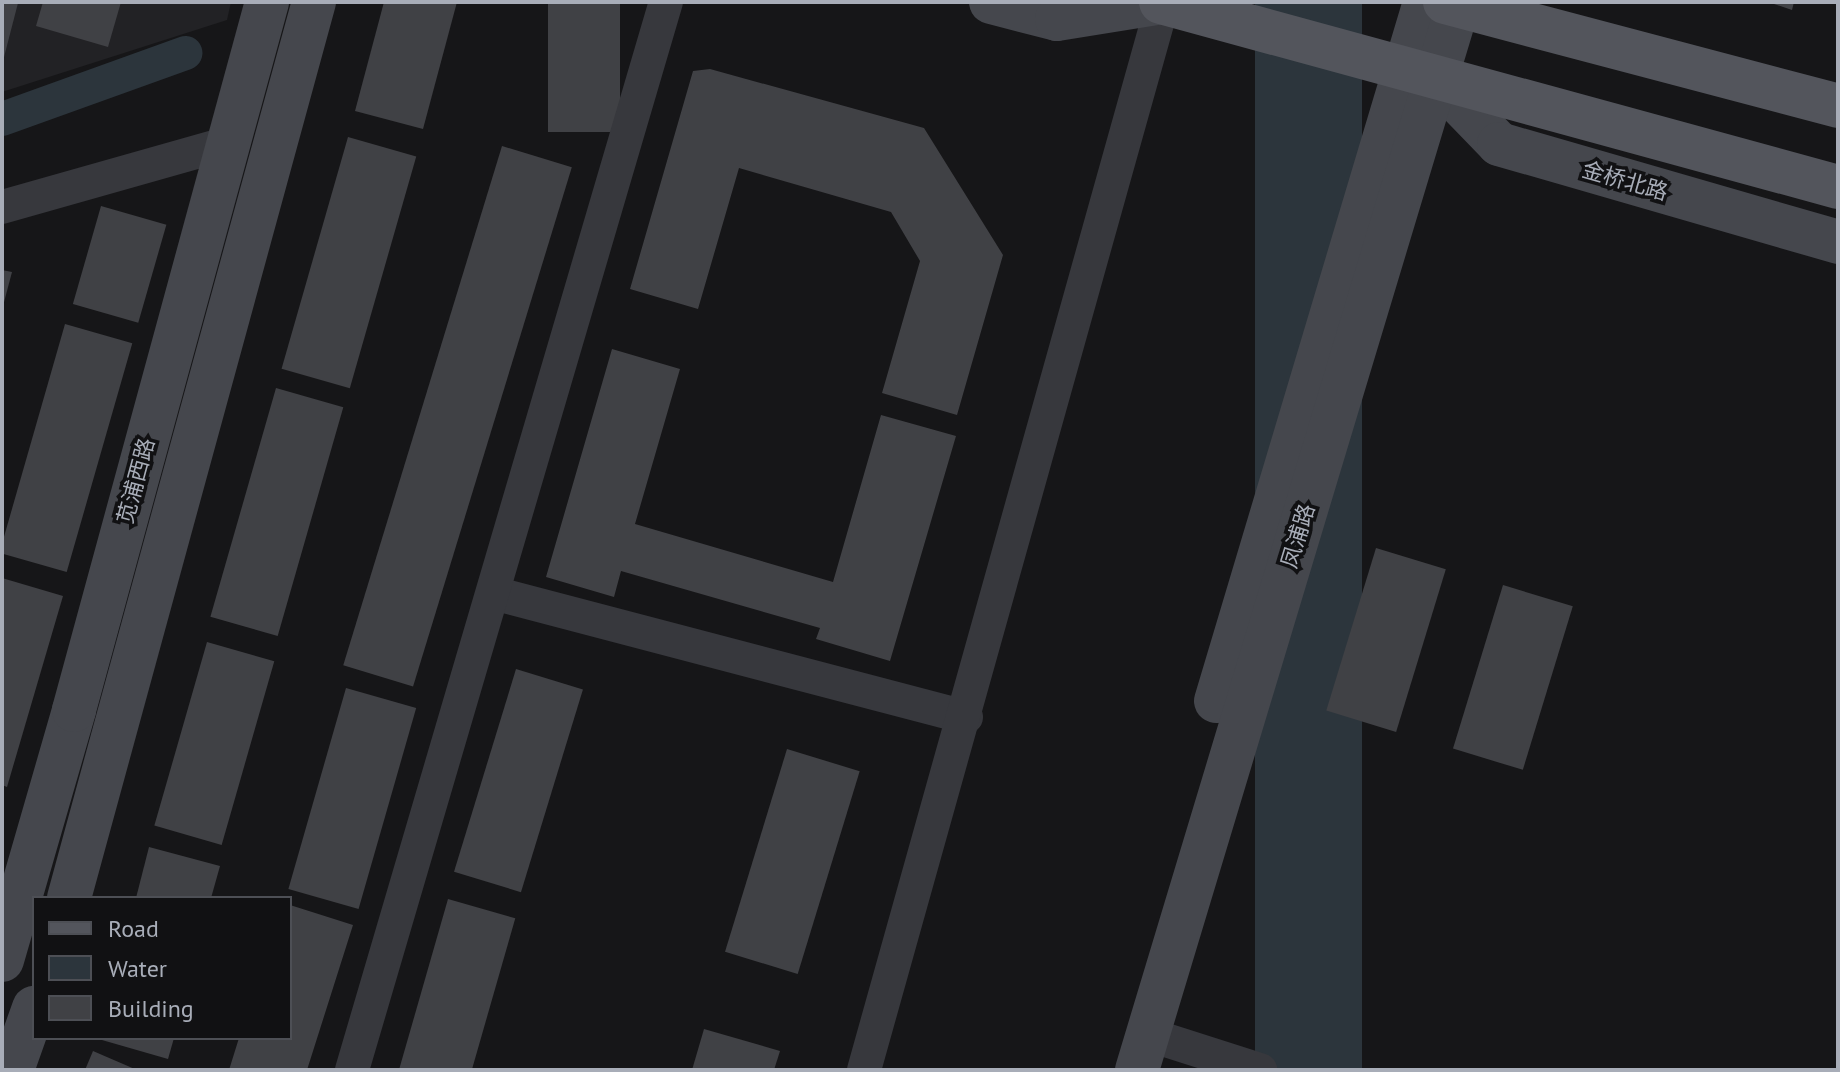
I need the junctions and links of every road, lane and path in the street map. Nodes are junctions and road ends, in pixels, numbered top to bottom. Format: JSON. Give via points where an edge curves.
{"nodes":[{"id":1,"x":267,"y":2,"type":"edge"},
{"id":2,"x":314,"y":2,"type":"edge"},
{"id":3,"x":666,"y":2,"type":"edge"},
{"id":4,"x":991,"y":2,"type":"edge"},
{"id":5,"x":1162,"y":2,"type":"edge"},
{"id":6,"x":1447,"y":3,"type":"edge"},
{"id":7,"x":1420,"y":75,"type":"junction"},
{"id":8,"x":1838,"y":106,"type":"edge"},
{"id":9,"x":228,"y":143,"type":"junction"},
{"id":10,"x":1838,"y":187,"type":"edge"},
{"id":11,"x":2,"y":207,"type":"edge"},
{"id":12,"x":1838,"y":242,"type":"edge"},
{"id":13,"x":493,"y":593,"type":"junction"},
{"id":14,"x":966,"y":717,"type":"junction"},
{"id":15,"x":70,"y":896,"type":"edge"},
{"id":16,"x":2,"y":960,"type":"edge"},
{"id":17,"x":32,"y":1014,"type":"edge"},
{"id":18,"x":1142,"y":1052,"type":"edge"},
{"id":19,"x":12,"y":1070,"type":"edge"},
{"id":20,"x":352,"y":1070,"type":"edge"},
{"id":21,"x":864,"y":1070,"type":"edge"},
{"id":22,"x":1107,"y":1070,"type":"edge"},
{"id":23,"x":1260,"y":1070,"type":"edge"}],
"edges":[{"from":1,"to":9,"type":"street","name":"苋浦西路"},
{"from":2,"to":15,"type":"street","name":"苋浦西路"},
{"from":3,"to":13,"type":"street"},
{"from":4,"to":5,"type":"street","via":[[1057,19]]},
{"from":5,"to":7,"type":"main road","name":"金桥北路"},
{"from":5,"to":14,"type":"street"},
{"from":6,"to":7,"type":"street","name":"凤浦路"},
{"from":6,"to":8,"type":"main road"},
{"from":7,"to":10,"type":"main road","name":"金桥北路"},
{"from":7,"to":12,"type":"street","name":"金桥北路","via":[[1499,144]]},
{"from":7,"to":18,"type":"street","name":"凤浦路"},
{"from":7,"to":22,"type":"street","name":"凤浦路"},
{"from":9,"to":11,"type":"street"},
{"from":9,"to":16,"type":"street","name":"苋浦西路"},
{"from":13,"to":14,"type":"street"},
{"from":13,"to":20,"type":"street"},
{"from":14,"to":21,"type":"street"},
{"from":17,"to":19,"type":"street"},
{"from":18,"to":23,"type":"street"}]}
